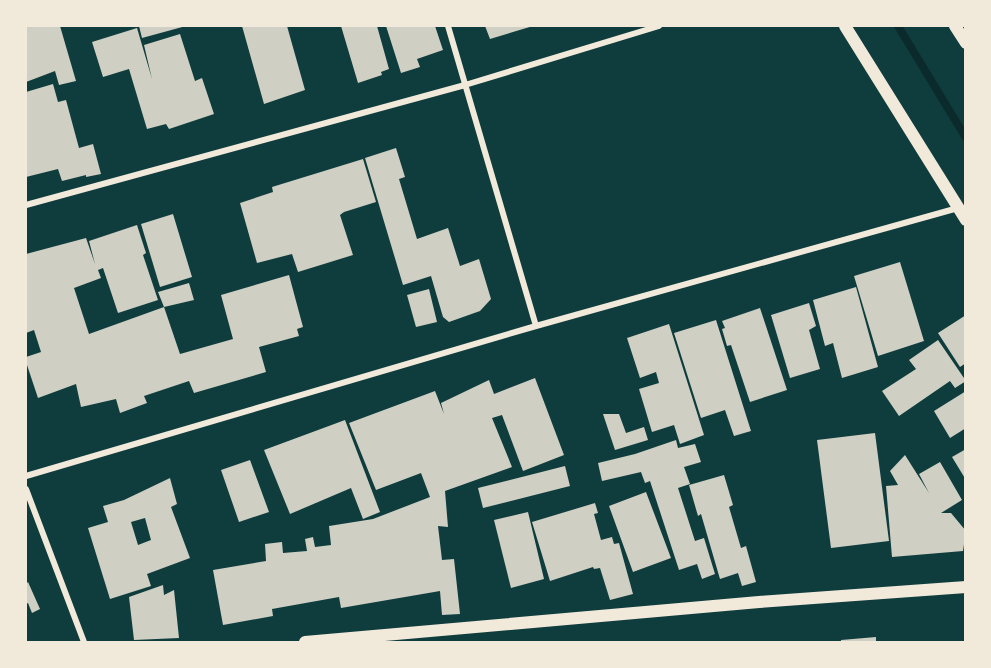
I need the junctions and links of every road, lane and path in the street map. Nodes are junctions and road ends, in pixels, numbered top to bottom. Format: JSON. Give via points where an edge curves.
{"nodes":[{"id":1,"x":448,"y":26,"type":"edge"},
{"id":2,"x":658,"y":26,"type":"edge"},
{"id":3,"x":845,"y":26,"type":"edge"},
{"id":4,"x":955,"y":26,"type":"edge"},
{"id":5,"x":966,"y":43,"type":"edge"},
{"id":6,"x":465,"y":85,"type":"junction"},
{"id":7,"x":26,"y":205,"type":"edge"},
{"id":8,"x":958,"y":208,"type":"junction"},
{"id":9,"x":966,"y":220,"type":"edge"},
{"id":10,"x":536,"y":326,"type":"junction"},
{"id":11,"x":26,"y":476,"type":"edge"},
{"id":12,"x":26,"y":489,"type":"edge"},
{"id":13,"x":966,"y":587,"type":"edge"},
{"id":14,"x":84,"y":642,"type":"edge"},
{"id":15,"x":305,"y":642,"type":"edge"}],
"edges":[{"from":1,"to":6,"type":"street"},
{"from":2,"to":6,"type":"street"},
{"from":3,"to":8,"type":"main road"},
{"from":4,"to":5,"type":"main road"},
{"from":6,"to":7,"type":"street"},
{"from":6,"to":10,"type":"street"},
{"from":8,"to":9,"type":"main road"},
{"from":8,"to":10,"type":"street"},
{"from":10,"to":11,"type":"street"},
{"from":12,"to":14,"type":"street"},
{"from":13,"to":15,"type":"main road"}]}
